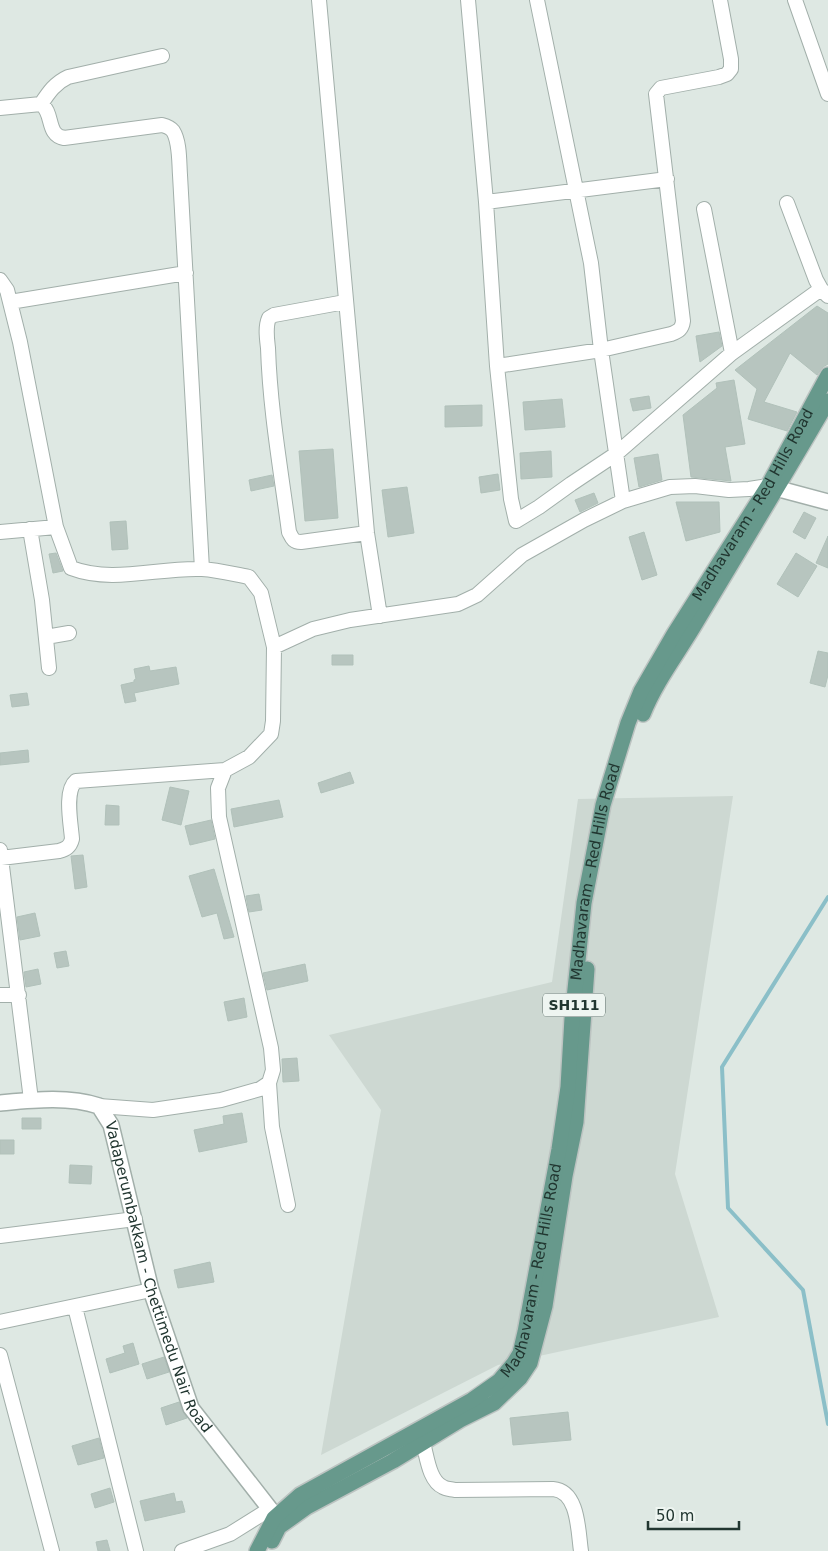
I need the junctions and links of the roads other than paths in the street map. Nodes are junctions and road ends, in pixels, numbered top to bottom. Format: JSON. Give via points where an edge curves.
{"nodes":[{"id":1,"x":319,"y":0,"type":"edge"},
{"id":2,"x":468,"y":0,"type":"edge"},
{"id":3,"x":537,"y":0,"type":"edge"},
{"id":4,"x":720,"y":0,"type":"edge"},
{"id":5,"x":795,"y":0,"type":"edge"},
{"id":6,"x":162,"y":56,"type":"dead end"},
{"id":7,"x":828,"y":94,"type":"edge"},
{"id":8,"x":42,"y":104,"type":"junction"},
{"id":9,"x":0,"y":108,"type":"edge"},
{"id":10,"x":667,"y":179,"type":"junction"},
{"id":11,"x":576,"y":191,"type":"junction"},
{"id":12,"x":486,"y":202,"type":"junction"},
{"id":13,"x":787,"y":203,"type":"dead end"},
{"id":14,"x":704,"y":209,"type":"dead end"},
{"id":15,"x":186,"y":273,"type":"junction"},
{"id":16,"x":0,"y":280,"type":"edge"},
{"id":17,"x":824,"y":292,"type":"edge"},
{"id":18,"x":10,"y":302,"type":"junction"},
{"id":19,"x":345,"y":302,"type":"junction"},
{"id":20,"x":601,"y":350,"type":"junction"},
{"id":21,"x":732,"y":353,"type":"junction"},
{"id":22,"x":497,"y":366,"type":"junction"},
{"id":23,"x":828,"y":375,"type":"edge"},
{"id":24,"x":828,"y":401,"type":"edge"},
{"id":25,"x":616,"y":454,"type":"junction"},
{"id":26,"x":773,"y":487,"type":"junction"},
{"id":27,"x":623,"y":501,"type":"junction"},
{"id":28,"x":828,"y":502,"type":"edge"},
{"id":29,"x":56,"y":527,"type":"junction"},
{"id":30,"x":30,"y":529,"type":"junction"},
{"id":31,"x":0,"y":532,"type":"edge"},
{"id":32,"x":367,"y":533,"type":"junction"},
{"id":33,"x":202,"y":569,"type":"junction"},
{"id":34,"x":380,"y":616,"type":"junction"},
{"id":35,"x":69,"y":633,"type":"dead end"},
{"id":36,"x":46,"y":637,"type":"junction"},
{"id":37,"x":274,"y":646,"type":"junction"},
{"id":38,"x":49,"y":668,"type":"dead end"},
{"id":39,"x":225,"y":770,"type":"junction"},
{"id":40,"x":1,"y":853,"type":"edge"},
{"id":41,"x":0,"y":995,"type":"edge"},
{"id":42,"x":19,"y":995,"type":"junction"},
{"id":43,"x":270,"y":1083,"type":"junction"},
{"id":44,"x":31,"y":1100,"type":"junction"},
{"id":45,"x":0,"y":1103,"type":"edge"},
{"id":46,"x":100,"y":1106,"type":"junction"},
{"id":47,"x":288,"y":1206,"type":"dead end"},
{"id":48,"x":135,"y":1219,"type":"junction"},
{"id":49,"x":0,"y":1236,"type":"edge"},
{"id":50,"x":151,"y":1290,"type":"junction"},
{"id":51,"x":75,"y":1307,"type":"junction"},
{"id":52,"x":0,"y":1322,"type":"edge"},
{"id":53,"x":0,"y":1355,"type":"edge"},
{"id":54,"x":423,"y":1443,"type":"junction"},
{"id":55,"x":274,"y":1518,"type":"junction"},
{"id":56,"x":52,"y":1551,"type":"edge"},
{"id":57,"x":136,"y":1551,"type":"edge"},
{"id":58,"x":182,"y":1551,"type":"edge"},
{"id":59,"x":257,"y":1551,"type":"edge"},
{"id":60,"x":266,"y":1551,"type":"edge"},
{"id":61,"x":581,"y":1551,"type":"edge"}],
"edges":[{"from":1,"to":19,"type":"street"},
{"from":2,"to":12,"type":"street"},
{"from":3,"to":11,"type":"street"},
{"from":4,"to":10,"type":"street","via":[[731,69],[719,77],[661,88],[656,94]]},
{"from":5,"to":7,"type":"street"},
{"from":6,"to":8,"type":"street","via":[[68,77],[50,90]]},
{"from":8,"to":9,"type":"street"},
{"from":8,"to":15,"type":"street","via":[[58,137],[162,125],[173,130],[180,175]]},
{"from":10,"to":11,"type":"street"},
{"from":10,"to":20,"type":"street","via":[[682,328],[671,334]]},
{"from":11,"to":12,"type":"street"},
{"from":11,"to":20,"type":"street","via":[[592,263]]},
{"from":12,"to":22,"type":"street"},
{"from":13,"to":17,"type":"street","via":[[816,280]]},
{"from":14,"to":21,"type":"street"},
{"from":15,"to":18,"type":"street"},
{"from":15,"to":33,"type":"street"},
{"from":16,"to":18,"type":"street"},
{"from":17,"to":21,"type":"street"},
{"from":18,"to":29,"type":"street"},
{"from":19,"to":32,"type":"street"},
{"from":19,"to":32,"type":"street","via":[[270,318],[267,327],[268,363],[292,539],[300,542]]},
{"from":20,"to":22,"type":"street"},
{"from":20,"to":25,"type":"street"},
{"from":21,"to":25,"type":"street"},
{"from":22,"to":25,"type":"street","via":[[516,521]]},
{"from":23,"to":26,"type":"main road","name":"Madhavaram - Red Hills Road","number":"SH111"},
{"from":24,"to":26,"type":"main road","name":"Madhavaram - Red Hills Road","number":"SH111"},
{"from":25,"to":27,"type":"street"},
{"from":26,"to":27,"type":"street","via":[[729,490],[670,487]]},
{"from":26,"to":28,"type":"street"},
{"from":26,"to":54,"type":"main road","name":"Madhavaram - Red Hills Road","number":"SH111","via":[[686,642],[650,697],[617,786],[606,828],[592,911],[576,1122],[545,1306],[530,1363],[520,1378],[494,1403]]},
{"from":26,"to":55,"type":"main road","name":"Madhavaram - Red Hills Road","number":"SH111","via":[[674,634],[641,691],[603,805],[584,903],[568,1088],[559,1149],[520,1353],[499,1381],[472,1400],[300,1495]]},
{"from":27,"to":34,"type":"street","via":[[522,555],[477,595],[458,604]]},
{"from":29,"to":30,"type":"street"},
{"from":29,"to":33,"type":"street","via":[[71,568],[84,573],[103,575]]},
{"from":30,"to":31,"type":"street"},
{"from":30,"to":36,"type":"street"},
{"from":32,"to":34,"type":"street"},
{"from":33,"to":37,"type":"street","via":[[248,577],[262,593]]},
{"from":34,"to":37,"type":"street","via":[[313,630]]},
{"from":35,"to":36,"type":"street"},
{"from":36,"to":38,"type":"street"},
{"from":37,"to":39,"type":"street","via":[[271,734],[249,757]]},
{"from":39,"to":40,"type":"street","via":[[76,781],[69,792],[72,839],[67,848]]},
{"from":39,"to":43,"type":"street","via":[[218,788],[218,817],[271,1048],[273,1070]]},
{"from":40,"to":42,"type":"street"},
{"from":41,"to":42,"type":"street"},
{"from":42,"to":44,"type":"street"},
{"from":43,"to":46,"type":"street","via":[[221,1100],[153,1110]]},
{"from":43,"to":47,"type":"street","via":[[272,1127]]},
{"from":44,"to":45,"type":"street","name":"Vadaperumbakkam - Chettimedu Nair Road"},
{"from":44,"to":46,"type":"street","name":"Vadaperumbakkam - Chettimedu Nair Road","via":[[82,1100]]},
{"from":46,"to":48,"type":"street","name":"Vadaperumbakkam - Chettimedu Nair Road","via":[[111,1125]]},
{"from":48,"to":49,"type":"street"},
{"from":48,"to":50,"type":"street","name":"Vadaperumbakkam - Chettimedu Nair Road"},
{"from":50,"to":51,"type":"street"},
{"from":50,"to":55,"type":"street","name":"Vadaperumbakkam - Chettimedu Nair Road","via":[[191,1408]]},
{"from":51,"to":52,"type":"street"},
{"from":51,"to":57,"type":"street"},
{"from":53,"to":56,"type":"street"},
{"from":54,"to":55,"type":"main road","name":"Madhavaram - Red Hills Road","number":"SH111","via":[[306,1507]]},
{"from":54,"to":61,"type":"street","via":[[432,1476],[442,1487],[455,1490],[559,1489],[564,1492],[574,1510]]},
{"from":55,"to":58,"type":"street"},
{"from":55,"to":59,"type":"main road","name":"Madhavaram - Red Hills Road","number":"SH111"},
{"from":55,"to":60,"type":"main road","name":"Madhavaram - Red Hills Road","number":"SH111"}]}
